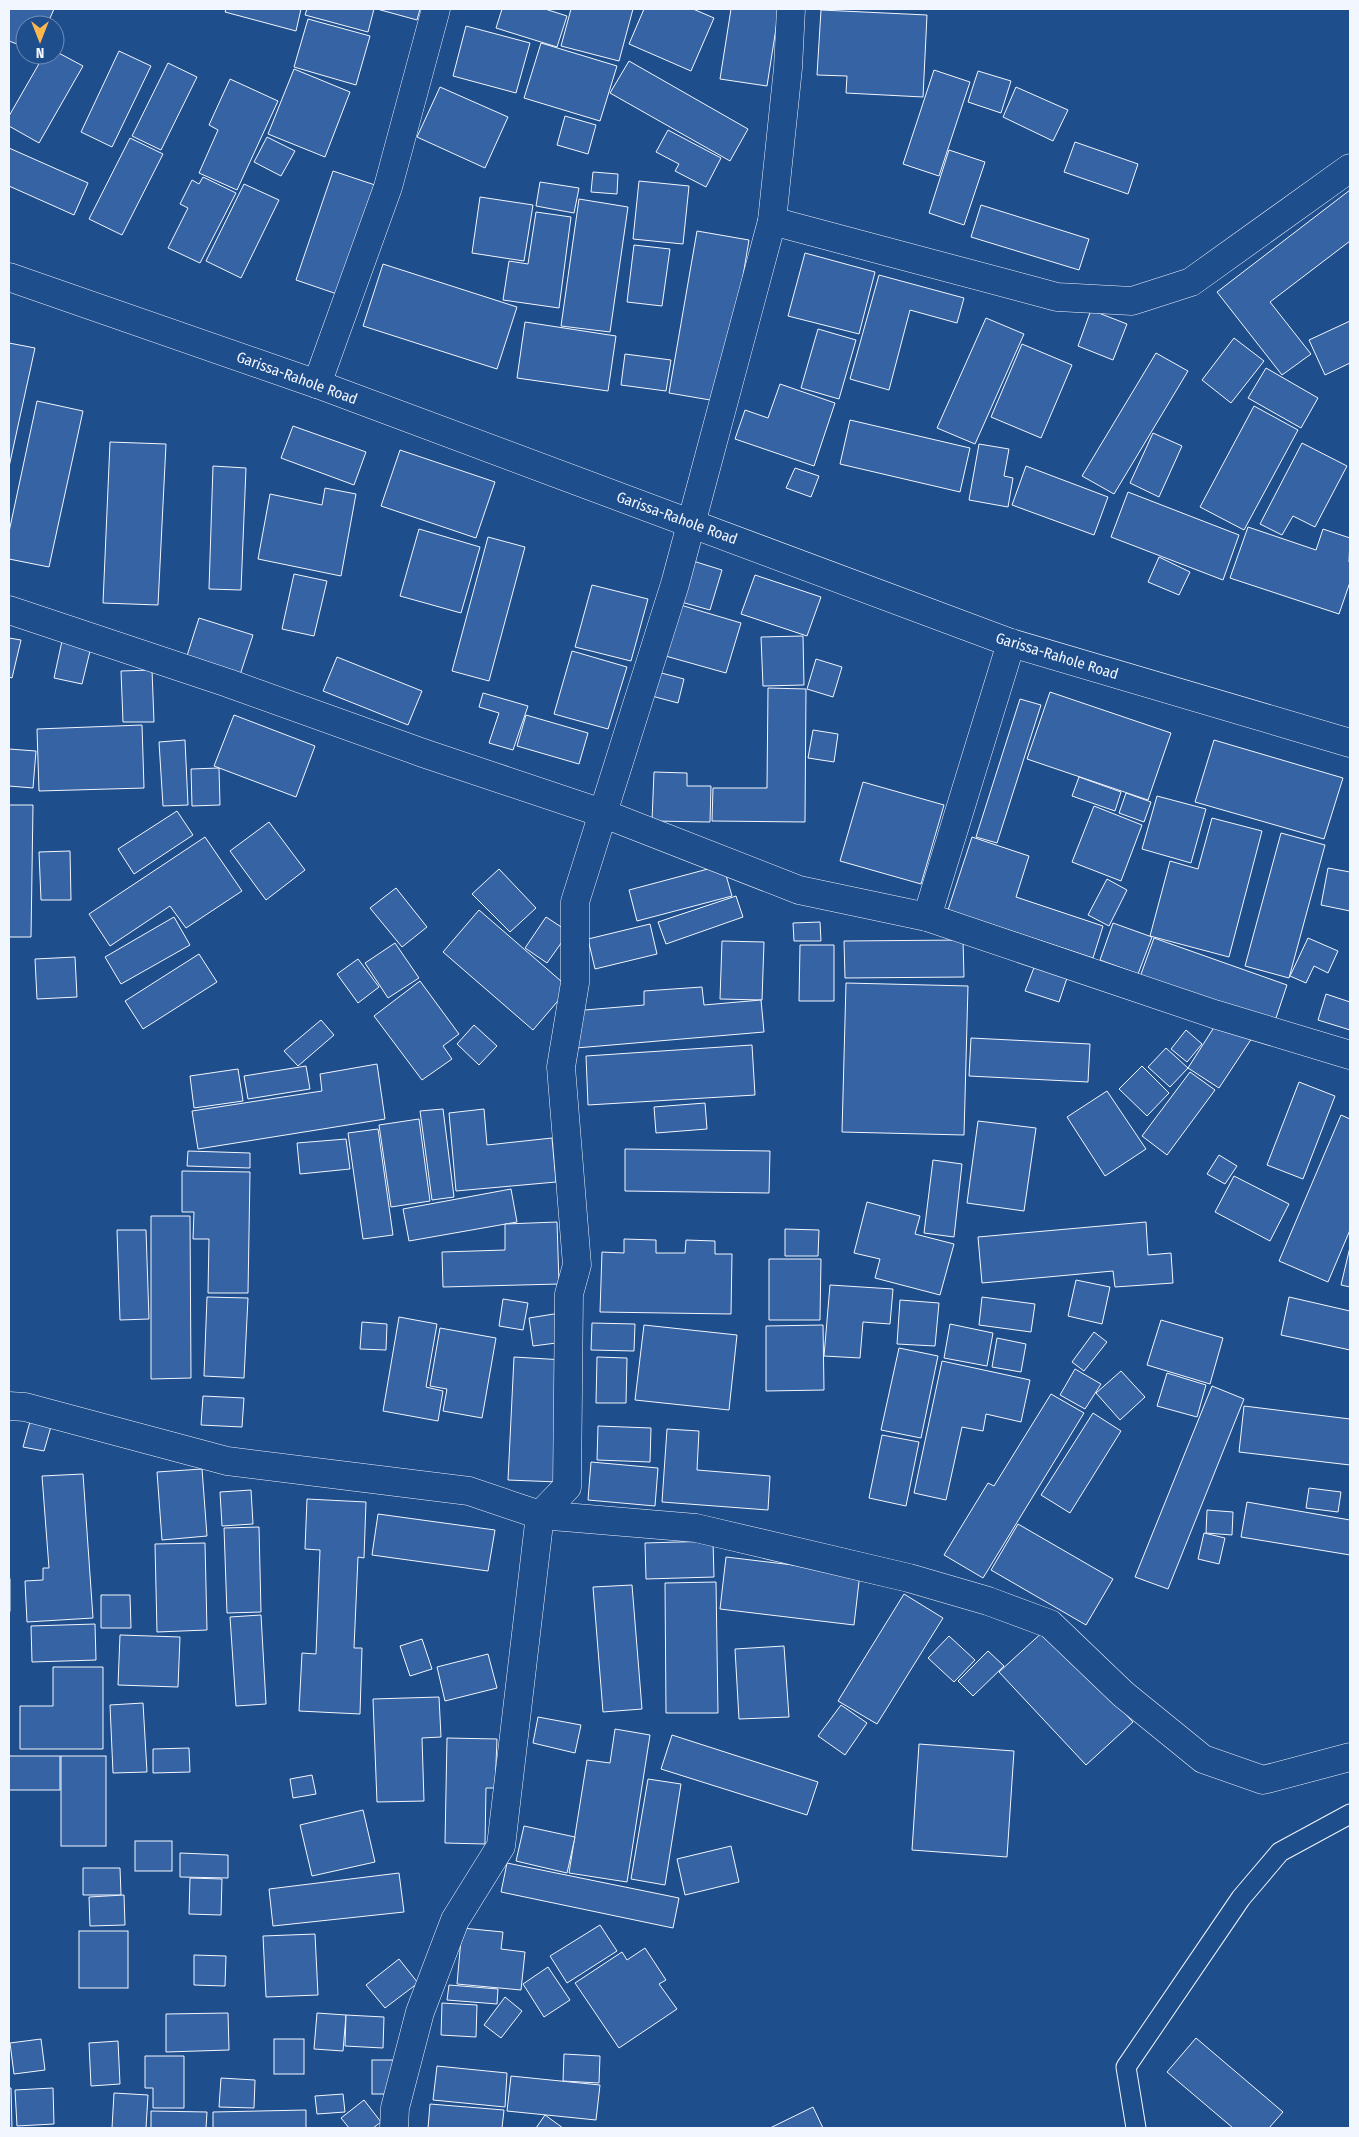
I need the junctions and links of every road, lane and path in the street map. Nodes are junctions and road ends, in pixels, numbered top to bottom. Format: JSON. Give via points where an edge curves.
{"nodes":[{"id":1,"x":436,"y":9,"type":"edge"},
{"id":2,"x":791,"y":9,"type":"edge"},
{"id":3,"x":1350,"y":168,"type":"edge"},
{"id":4,"x":772,"y":221,"type":"junction"},
{"id":5,"x":9,"y":276,"type":"edge"},
{"id":6,"x":316,"y":384,"type":"junction"},
{"id":7,"x":691,"y":523,"type":"junction"},
{"id":8,"x":9,"y":610,"type":"edge"},
{"id":9,"x":1011,"y":643,"type":"junction"},
{"id":10,"x":1350,"y":742,"type":"edge"},
{"id":11,"x":602,"y":813,"type":"junction"},
{"id":12,"x":927,"y":917,"type":"junction"},
{"id":13,"x":1350,"y":1055,"type":"edge"},
{"id":14,"x":9,"y":1406,"type":"edge"},
{"id":15,"x":540,"y":1515,"type":"junction"},
{"id":16,"x":1350,"y":1757,"type":"edge"},
{"id":17,"x":1350,"y":1814,"type":"edge"},
{"id":18,"x":394,"y":2128,"type":"edge"},
{"id":19,"x":1136,"y":2128,"type":"edge"}],
"edges":[{"from":1,"to":6,"type":"street","via":[[388,187]]},
{"from":2,"to":4,"type":"street"},
{"from":3,"to":4,"type":"street","via":[[1191,282],[1132,301],[1058,297]]},
{"from":4,"to":7,"type":"street"},
{"from":5,"to":6,"type":"street","name":"Garissa-Rahole Road"},
{"from":6,"to":7,"type":"street","name":"Garissa-Rahole Road"},
{"from":7,"to":9,"type":"street","name":"Garissa-Rahole Road"},
{"from":7,"to":11,"type":"street"},
{"from":8,"to":11,"type":"street"},
{"from":9,"to":10,"type":"street","name":"Garissa-Rahole Road"},
{"from":9,"to":12,"type":"street"},
{"from":11,"to":12,"type":"street","via":[[799,890]]},
{"from":11,"to":15,"type":"street","via":[[575,902],[575,983],[561,1067],[577,1265],[569,1294],[567,1487]]},
{"from":12,"to":13,"type":"street","via":[[1214,1014]]},
{"from":14,"to":15,"type":"street","via":[[25,1407],[227,1461],[469,1491]]},
{"from":15,"to":16,"type":"street","via":[[696,1528],[909,1578],[988,1601],[1050,1624],[1123,1694],[1203,1759],[1263,1780]]},
{"from":15,"to":18,"type":"street","via":[[501,1846],[451,1929],[420,2012],[395,2108]]},
{"from":17,"to":19,"type":"lane","via":[[1280,1852],[1241,1898],[1126,2067]]}]}
